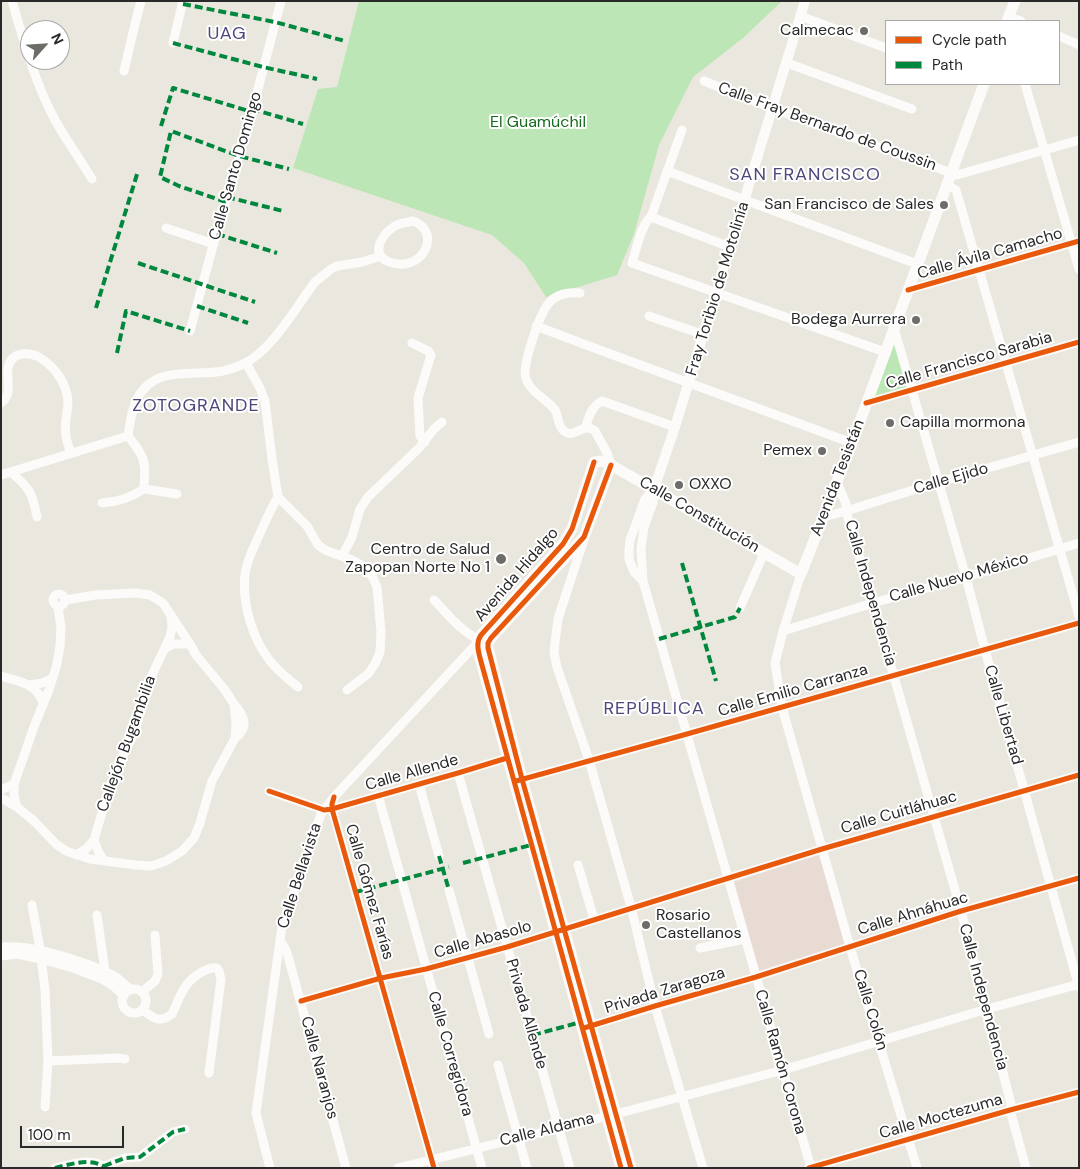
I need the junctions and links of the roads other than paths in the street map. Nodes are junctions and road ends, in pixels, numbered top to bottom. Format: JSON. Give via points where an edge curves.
{"nodes":[{"id":1,"x":12,"y":1,"type":"edge"},
{"id":2,"x":141,"y":1,"type":"edge"},
{"id":3,"x":281,"y":1,"type":"edge"},
{"id":4,"x":805,"y":1,"type":"edge"},
{"id":5,"x":1015,"y":1,"type":"edge"},
{"id":6,"x":183,"y":2,"type":"edge"},
{"id":7,"x":800,"y":16,"type":"junction"},
{"id":8,"x":1008,"y":19,"type":"edge"},
{"id":9,"x":1060,"y":36,"type":"edge"},
{"id":10,"x":172,"y":43,"type":"dead end"},
{"id":11,"x":1079,"y":45,"type":"edge"},
{"id":12,"x":885,"y":48,"type":"edge"},
{"id":13,"x":787,"y":63,"type":"junction"},
{"id":14,"x":124,"y":71,"type":"dead end"},
{"id":15,"x":704,"y":81,"type":"dead end"},
{"id":16,"x":984,"y":85,"type":"edge"},
{"id":17,"x":1025,"y":85,"type":"edge"},
{"id":18,"x":772,"y":108,"type":"junction"},
{"id":19,"x":912,"y":109,"type":"dead end"},
{"id":20,"x":682,"y":130,"type":"dead end"},
{"id":21,"x":1079,"y":140,"type":"edge"},
{"id":22,"x":1045,"y":150,"type":"junction"},
{"id":23,"x":667,"y":171,"type":"junction"},
{"id":24,"x":950,"y":173,"type":"junction"},
{"id":25,"x":92,"y":179,"type":"dead end"},
{"id":26,"x":946,"y":184,"type":"junction"},
{"id":27,"x":745,"y":199,"type":"junction"},
{"id":28,"x":650,"y":217,"type":"junction"},
{"id":29,"x":166,"y":228,"type":"dead end"},
{"id":30,"x":1075,"y":242,"type":"edge"},
{"id":31,"x":214,"y":244,"type":"junction"},
{"id":32,"x":730,"y":247,"type":"junction"},
{"id":33,"x":380,"y":256,"type":"junction"},
{"id":34,"x":917,"y":264,"type":"junction"},
{"id":35,"x":1079,"y":269,"type":"edge"},
{"id":36,"x":978,"y":270,"type":"junction"},
{"id":37,"x":908,"y":290,"type":"junction"},
{"id":38,"x":580,"y":293,"type":"dead end"},
{"id":39,"x":716,"y":293,"type":"junction"},
{"id":40,"x":649,"y":316,"type":"dead end"},
{"id":41,"x":536,"y":326,"type":"junction"},
{"id":42,"x":894,"y":328,"type":"junction"},
{"id":43,"x":190,"y":331,"type":"dead end"},
{"id":44,"x":704,"y":335,"type":"junction"},
{"id":45,"x":1079,"y":342,"type":"edge"},
{"id":46,"x":412,"y":343,"type":"dead end"},
{"id":47,"x":885,"y":352,"type":"junction"},
{"id":48,"x":246,"y":363,"type":"junction"},
{"id":49,"x":1005,"y":363,"type":"junction"},
{"id":50,"x":689,"y":382,"type":"junction"},
{"id":51,"x":912,"y":390,"type":"junction"},
{"id":52,"x":1,"y":402,"type":"edge"},
{"id":53,"x":866,"y":403,"type":"junction"},
{"id":54,"x":442,"y":422,"type":"dead end"},
{"id":55,"x":675,"y":426,"type":"junction"},
{"id":56,"x":586,"y":428,"type":"junction"},
{"id":57,"x":128,"y":436,"type":"junction"},
{"id":58,"x":425,"y":442,"type":"junction"},
{"id":59,"x":601,"y":442,"type":"junction"},
{"id":60,"x":1079,"y":442,"type":"edge"},
{"id":61,"x":852,"y":443,"type":"junction"},
{"id":62,"x":71,"y":453,"type":"junction"},
{"id":63,"x":1032,"y":455,"type":"junction"},
{"id":64,"x":594,"y":462,"type":"junction"},
{"id":65,"x":611,"y":465,"type":"junction"},
{"id":66,"x":11,"y":472,"type":"junction"},
{"id":67,"x":1,"y":475,"type":"edge"},
{"id":68,"x":837,"y":482,"type":"junction"},
{"id":69,"x":939,"y":482,"type":"junction"},
{"id":70,"x":144,"y":489,"type":"junction"},
{"id":71,"x":654,"y":490,"type":"junction"},
{"id":72,"x":176,"y":494,"type":"dead end"},
{"id":73,"x":278,"y":497,"type":"junction"},
{"id":74,"x":102,"y":503,"type":"dead end"},
{"id":75,"x":846,"y":512,"type":"junction"},
{"id":76,"x":37,"y":517,"type":"dead end"},
{"id":77,"x":824,"y":517,"type":"junction"},
{"id":78,"x":584,"y":537,"type":"junction"},
{"id":79,"x":1079,"y":543,"type":"edge"},
{"id":80,"x":1059,"y":548,"type":"junction"},
{"id":81,"x":764,"y":553,"type":"junction"},
{"id":82,"x":342,"y":556,"type":"junction"},
{"id":83,"x":801,"y":574,"type":"junction"},
{"id":84,"x":966,"y":577,"type":"junction"},
{"id":85,"x":434,"y":600,"type":"dead end"},
{"id":86,"x":873,"y":603,"type":"junction"},
{"id":87,"x":740,"y":608,"type":"dead end"},
{"id":88,"x":171,"y":615,"type":"junction"},
{"id":89,"x":1079,"y":616,"type":"edge"},
{"id":90,"x":1079,"y":623,"type":"edge"},
{"id":91,"x":783,"y":631,"type":"junction"},
{"id":92,"x":478,"y":640,"type":"junction"},
{"id":93,"x":190,"y":644,"type":"junction"},
{"id":94,"x":164,"y":649,"type":"junction"},
{"id":95,"x":985,"y":650,"type":"junction"},
{"id":96,"x":894,"y":675,"type":"junction"},
{"id":97,"x":1,"y":676,"type":"edge"},
{"id":98,"x":53,"y":678,"type":"junction"},
{"id":99,"x":30,"y":685,"type":"junction"},
{"id":100,"x":298,"y":687,"type":"dead end"},
{"id":101,"x":347,"y":690,"type":"dead end"},
{"id":102,"x":493,"y":690,"type":"junction"},
{"id":103,"x":43,"y":703,"type":"junction"},
{"id":104,"x":782,"y":707,"type":"junction"},
{"id":105,"x":687,"y":734,"type":"junction"},
{"id":106,"x":507,"y":758,"type":"junction"},
{"id":107,"x":589,"y":760,"type":"junction"},
{"id":108,"x":458,"y":773,"type":"junction"},
{"id":109,"x":1079,"y":776,"type":"edge"},
{"id":110,"x":518,"y":780,"type":"junction"},
{"id":111,"x":14,"y":784,"type":"junction"},
{"id":112,"x":419,"y":784,"type":"junction"},
{"id":113,"x":1,"y":790,"type":"edge"},
{"id":114,"x":270,"y":791,"type":"dead end"},
{"id":115,"x":1024,"y":791,"type":"junction"},
{"id":116,"x":378,"y":795,"type":"junction"},
{"id":117,"x":1,"y":798,"type":"edge"},
{"id":118,"x":17,"y":807,"type":"junction"},
{"id":119,"x":328,"y":809,"type":"junction"},
{"id":120,"x":933,"y":816,"type":"junction"},
{"id":121,"x":94,"y":840,"type":"junction"},
{"id":122,"x":822,"y":848,"type":"junction"},
{"id":123,"x":76,"y":855,"type":"junction"},
{"id":124,"x":439,"y":856,"type":"dead end"},
{"id":125,"x":104,"y":861,"type":"junction"},
{"id":126,"x":578,"y":865,"type":"dead end"},
{"id":127,"x":1079,"y":878,"type":"edge"},
{"id":128,"x":728,"y":879,"type":"junction"},
{"id":129,"x":1051,"y":886,"type":"junction"},
{"id":130,"x":449,"y":890,"type":"dead end"},
{"id":131,"x":32,"y":905,"type":"dead end"},
{"id":132,"x":631,"y":908,"type":"junction"},
{"id":133,"x":961,"y":912,"type":"junction"},
{"id":134,"x":97,"y":915,"type":"dead end"},
{"id":135,"x":594,"y":919,"type":"junction"},
{"id":136,"x":560,"y":930,"type":"junction"},
{"id":137,"x":155,"y":935,"type":"dead end"},
{"id":138,"x":745,"y":939,"type":"junction"},
{"id":139,"x":280,"y":940,"type":"junction"},
{"id":140,"x":850,"y":946,"type":"junction"},
{"id":141,"x":1,"y":947,"type":"edge"},
{"id":142,"x":507,"y":947,"type":"junction"},
{"id":143,"x":700,"y":948,"type":"dead end"},
{"id":144,"x":40,"y":954,"type":"junction"},
{"id":145,"x":1,"y":956,"type":"edge"},
{"id":146,"x":468,"y":957,"type":"junction"},
{"id":147,"x":426,"y":969,"type":"junction"},
{"id":148,"x":104,"y":975,"type":"junction"},
{"id":149,"x":756,"y":977,"type":"junction"},
{"id":150,"x":381,"y":978,"type":"junction"},
{"id":151,"x":1078,"y":985,"type":"edge"},
{"id":152,"x":142,"y":992,"type":"junction"},
{"id":153,"x":127,"y":993,"type":"junction"},
{"id":154,"x":301,"y":1001,"type":"junction"},
{"id":155,"x":655,"y":1006,"type":"junction"},
{"id":156,"x":987,"y":1009,"type":"junction"},
{"id":157,"x":143,"y":1010,"type":"junction"},
{"id":158,"x":587,"y":1027,"type":"junction"},
{"id":159,"x":489,"y":1034,"type":"dead end"},
{"id":160,"x":880,"y":1042,"type":"junction"},
{"id":161,"x":125,"y":1059,"type":"dead end"},
{"id":162,"x":48,"y":1061,"type":"junction"},
{"id":163,"x":498,"y":1065,"type":"dead end"},
{"id":164,"x":782,"y":1070,"type":"junction"},
{"id":165,"x":209,"y":1073,"type":"dead end"},
{"id":166,"x":1079,"y":1092,"type":"edge"},
{"id":167,"x":682,"y":1097,"type":"junction"},
{"id":168,"x":45,"y":1107,"type":"dead end"},
{"id":169,"x":1010,"y":1110,"type":"junction"},
{"id":170,"x":611,"y":1115,"type":"junction"},
{"id":171,"x":559,"y":1127,"type":"junction"},
{"id":172,"x":185,"y":1129,"type":"dead end"},
{"id":173,"x":518,"y":1138,"type":"junction"},
{"id":174,"x":908,"y":1139,"type":"junction"},
{"id":175,"x":476,"y":1148,"type":"junction"},
{"id":176,"x":433,"y":1163,"type":"edge"},
{"id":177,"x":105,"y":1167,"type":"edge"},
{"id":178,"x":55,"y":1168,"type":"edge"},
{"id":179,"x":270,"y":1168,"type":"edge"},
{"id":180,"x":346,"y":1168,"type":"edge"},
{"id":181,"x":398,"y":1168,"type":"edge"},
{"id":182,"x":482,"y":1168,"type":"edge"},
{"id":183,"x":527,"y":1168,"type":"edge"},
{"id":184,"x":570,"y":1168,"type":"edge"},
{"id":185,"x":621,"y":1168,"type":"edge"},
{"id":186,"x":631,"y":1168,"type":"edge"},
{"id":187,"x":703,"y":1168,"type":"edge"},
{"id":188,"x":810,"y":1168,"type":"edge"},
{"id":189,"x":917,"y":1168,"type":"edge"},
{"id":190,"x":1026,"y":1168,"type":"edge"}],
"edges":[{"from":1,"to":25,"type":"street","via":[[43,94]]},
{"from":2,"to":14,"type":"street"},
{"from":3,"to":31,"type":"street","name":"Calle Santo Domingo"},
{"from":4,"to":7,"type":"street","name":"Fray Toribio de Motolinía"},
{"from":5,"to":8,"type":"main road"},
{"from":6,"to":10,"type":"street"},
{"from":7,"to":12,"type":"street"},
{"from":7,"to":13,"type":"street","name":"Fray Toribio de Motolinía"},
{"from":9,"to":11,"type":"street"},
{"from":13,"to":18,"type":"street","name":"Fray Toribio de Motolinía"},
{"from":13,"to":19,"type":"street"},
{"from":15,"to":18,"type":"street","name":"Calle Fray Bernardo de Coussin"},
{"from":16,"to":24,"type":"main road","name":"Avenida Tesistán"},
{"from":17,"to":22,"type":"street"},
{"from":18,"to":24,"type":"street","name":"Calle Fray Bernardo de Coussin"},
{"from":18,"to":27,"type":"street","name":"Fray Toribio de Motolinía"},
{"from":20,"to":23,"type":"street"},
{"from":21,"to":22,"type":"street"},
{"from":22,"to":24,"type":"street","via":[[962,174]]},
{"from":22,"to":30,"type":"street"},
{"from":23,"to":27,"type":"street"},
{"from":23,"to":28,"type":"street"},
{"from":24,"to":26,"type":"main road","name":"Avenida Tesistán"},
{"from":26,"to":34,"type":"main road","name":"Avenida Tesistán"},
{"from":26,"to":36,"type":"street","via":[[956,190]]},
{"from":27,"to":32,"type":"street","name":"Fray Toribio de Motolinía"},
{"from":27,"to":34,"type":"street"},
{"from":28,"to":32,"type":"street"},
{"from":28,"to":39,"type":"street","via":[[632,263]]},
{"from":29,"to":31,"type":"street"},
{"from":30,"to":35,"type":"street"},
{"from":30,"to":36,"type":"street","name":"Calle Ávila Camacho"},
{"from":31,"to":43,"type":"street","name":"Calle Santo Domingo"},
{"from":32,"to":39,"type":"street","name":"Fray Toribio de Motolinía"},
{"from":33,"to":33,"type":"street","via":[[382,238],[393,227],[413,221],[426,230],[428,237],[424,250],[415,261],[400,265]]},
{"from":33,"to":48,"type":"street","via":[[342,264],[322,275],[278,334]]},
{"from":34,"to":37,"type":"main road","name":"Avenida Tesistán"},
{"from":36,"to":37,"type":"street","name":"Calle Ávila Camacho"},
{"from":36,"to":49,"type":"street"},
{"from":37,"to":42,"type":"main road","name":"Avenida Tesistán"},
{"from":38,"to":41,"type":"street","via":[[562,293],[549,302]]},
{"from":39,"to":44,"type":"street","name":"Fray Toribio de Motolinía"},
{"from":39,"to":47,"type":"street"},
{"from":40,"to":44,"type":"street"},
{"from":41,"to":50,"type":"street"},
{"from":41,"to":56,"type":"street","via":[[524,370],[526,378],[536,393],[554,409],[562,430],[572,434]]},
{"from":42,"to":47,"type":"main road","name":"Avenida Tesistán"},
{"from":42,"to":51,"type":"street","name":"Calle Libertad"},
{"from":44,"to":50,"type":"street","name":"Fray Toribio de Motolinía"},
{"from":45,"to":49,"type":"street","name":"Calle Francisco Sarabia"},
{"from":46,"to":58,"type":"street","via":[[431,355],[418,398],[420,436]]},
{"from":47,"to":53,"type":"main road","name":"Avenida Tesistán"},
{"from":48,"to":57,"type":"street","via":[[222,371],[158,378],[136,399]]},
{"from":48,"to":73,"type":"street","via":[[265,401]]},
{"from":49,"to":51,"type":"street","name":"Calle Francisco Sarabia"},
{"from":49,"to":63,"type":"street"},
{"from":50,"to":55,"type":"street","name":"Fray Toribio de Motolinía"},
{"from":50,"to":61,"type":"street"},
{"from":51,"to":53,"type":"street","name":"Calle Francisco Sarabia"},
{"from":51,"to":69,"type":"street","name":"Calle Libertad"},
{"from":52,"to":62,"type":"street","via":[[8,393],[6,371],[15,356],[24,353],[45,361],[54,369],[66,390],[65,428]]},
{"from":53,"to":61,"type":"main road","name":"Avenida Tesistán"},
{"from":54,"to":58,"type":"street"},
{"from":55,"to":56,"type":"street","via":[[602,401],[593,408]]},
{"from":55,"to":71,"type":"street","name":"Fray Toribio de Motolinía"},
{"from":56,"to":59,"type":"street","via":[[592,429]]},
{"from":57,"to":62,"type":"street"},
{"from":57,"to":70,"type":"street","via":[[143,459]]},
{"from":58,"to":82,"type":"street","via":[[368,496]]},
{"from":59,"to":64,"type":"street"},
{"from":59,"to":65,"type":"street"},
{"from":60,"to":63,"type":"street","name":"Calle Ejido"},
{"from":61,"to":68,"type":"main road","name":"Avenida Tesistán"},
{"from":62,"to":66,"type":"street"},
{"from":63,"to":69,"type":"street","name":"Calle Ejido"},
{"from":63,"to":80,"type":"street"},
{"from":64,"to":65,"type":"main road","name":"Calle Constitución","via":[[603,461]]},
{"from":64,"to":92,"type":"main road","name":"Avenida Hidalgo","via":[[572,529],[563,544]]},
{"from":65,"to":71,"type":"main road","name":"Calle Constitución"},
{"from":65,"to":78,"type":"main road","name":"Avenida Hidalgo"},
{"from":66,"to":67,"type":"street"},
{"from":66,"to":76,"type":"street","via":[[31,492]]},
{"from":68,"to":75,"type":"street","name":"Calle Independencia"},
{"from":68,"to":77,"type":"main road","name":"Avenida Tesistán"},
{"from":69,"to":75,"type":"street","name":"Calle Ejido"},
{"from":69,"to":84,"type":"street","name":"Calle Libertad"},
{"from":70,"to":72,"type":"street"},
{"from":70,"to":74,"type":"street","via":[[124,500]]},
{"from":71,"to":81,"type":"main road","name":"Calle Constitución"},
{"from":71,"to":105,"type":"street","name":"Calle Ramón Corona","via":[[641,549],[642,581]]},
{"from":73,"to":82,"type":"street","via":[[307,526],[318,545]]},
{"from":73,"to":100,"type":"street","via":[[248,560],[245,594],[258,640],[270,660]]},
{"from":75,"to":77,"type":"street","name":"Calle Ejido"},
{"from":75,"to":86,"type":"street","name":"Calle Independencia"},
{"from":77,"to":83,"type":"main road","name":"Avenida Tesistán"},
{"from":78,"to":102,"type":"main road","name":"Avenida Hidalgo","via":[[490,638],[488,648]]},
{"from":78,"to":107,"type":"street","via":[[558,619],[554,653]]},
{"from":79,"to":80,"type":"street","name":"Calle Nuevo México"},
{"from":80,"to":84,"type":"street","name":"Calle Nuevo México"},
{"from":80,"to":89,"type":"street"},
{"from":81,"to":83,"type":"main road","name":"Calle Constitución"},
{"from":81,"to":87,"type":"street"},
{"from":82,"to":101,"type":"street","via":[[364,566],[373,578],[382,632],[375,664],[368,674]]},
{"from":83,"to":91,"type":"street","name":"Avenida Tesistán"},
{"from":84,"to":86,"type":"street","name":"Calle Nuevo México"},
{"from":84,"to":95,"type":"street","name":"Calle Libertad"},
{"from":85,"to":92,"type":"street"},
{"from":86,"to":91,"type":"street","name":"Calle Nuevo México"},
{"from":86,"to":96,"type":"street","name":"Calle Independencia"},
{"from":88,"to":93,"type":"street"},
{"from":88,"to":94,"type":"street","name":"Callejón Bugambilia","via":[[171,633]]},
{"from":88,"to":98,"type":"street","via":[[150,595],[95,595],[66,600],[58,607],[60,646]]},
{"from":90,"to":95,"type":"street","name":"Calle Emilio Carranza"},
{"from":91,"to":104,"type":"street","name":"Avenida Tesistán","via":[[775,663]]},
{"from":92,"to":102,"type":"main road","name":"Avenida Hidalgo","via":[[480,658]]},
{"from":92,"to":119,"type":"street","name":"Calle Bellavista","via":[[334,797]]},
{"from":93,"to":94,"type":"street","via":[[173,644]]},
{"from":93,"to":125,"type":"street","via":[[240,710],[244,727],[212,781],[194,838],[182,851],[151,866]]},
{"from":94,"to":121,"type":"street","name":"Callejón Bugambilia","via":[[151,677],[134,734],[108,792]]},
{"from":95,"to":96,"type":"street","name":"Calle Emilio Carranza"},
{"from":95,"to":115,"type":"street","name":"Calle Libertad"},
{"from":96,"to":104,"type":"street","name":"Calle Emilio Carranza"},
{"from":96,"to":120,"type":"street","name":"Calle Independencia"},
{"from":97,"to":99,"type":"street"},
{"from":98,"to":99,"type":"street"},
{"from":98,"to":103,"type":"street"},
{"from":99,"to":103,"type":"street","via":[[39,693]]},
{"from":102,"to":106,"type":"main road","name":"Avenida Hidalgo"},
{"from":102,"to":110,"type":"main road","name":"Avenida Hidalgo"},
{"from":103,"to":111,"type":"street"},
{"from":104,"to":105,"type":"street","name":"Calle Emilio Carranza"},
{"from":104,"to":122,"type":"street","name":"Calle Colón"},
{"from":105,"to":107,"type":"street","name":"Calle Emilio Carranza"},
{"from":105,"to":128,"type":"street","name":"Calle Ramón Corona"},
{"from":106,"to":108,"type":"street","name":"Calle Allende"},
{"from":106,"to":110,"type":"main road","name":"Avenida Hidalgo"},
{"from":107,"to":110,"type":"street","name":"Calle Emilio Carranza"},
{"from":107,"to":132,"type":"street"},
{"from":108,"to":112,"type":"street","name":"Calle Allende"},
{"from":108,"to":142,"type":"street","name":"Privada Allende"},
{"from":109,"to":115,"type":"street","name":"Calle Cuitláhuac"},
{"from":110,"to":136,"type":"main road","name":"Avenida Hidalgo"},
{"from":111,"to":113,"type":"street"},
{"from":111,"to":118,"type":"street"},
{"from":112,"to":116,"type":"street","name":"Calle Allende"},
{"from":112,"to":124,"type":"street"},
{"from":114,"to":119,"type":"street"},
{"from":115,"to":120,"type":"street","name":"Calle Cuitláhuac"},
{"from":115,"to":129,"type":"street","name":"Calle Libertad"},
{"from":116,"to":119,"type":"street","name":"Calle Allende"},
{"from":116,"to":147,"type":"street","name":"Calle Corregidora"},
{"from":117,"to":118,"type":"street"},
{"from":118,"to":123,"type":"street","via":[[56,844]]},
{"from":119,"to":139,"type":"street","name":"Calle Bellavista","via":[[321,814]]},
{"from":119,"to":150,"type":"street","name":"Calle Gómez Farías"},
{"from":120,"to":122,"type":"street","name":"Calle Cuitláhuac"},
{"from":120,"to":133,"type":"street","name":"Calle Independencia"},
{"from":121,"to":123,"type":"street"},
{"from":121,"to":125,"type":"street"},
{"from":122,"to":128,"type":"street","name":"Calle Cuitláhuac"},
{"from":122,"to":140,"type":"street","name":"Calle Colón"},
{"from":123,"to":125,"type":"street"},
{"from":126,"to":135,"type":"street"},
{"from":127,"to":129,"type":"street","name":"Calle Ahnáhuac"},
{"from":128,"to":132,"type":"street","name":"Calle Abasolo"},
{"from":128,"to":138,"type":"street","name":"Calle Ramón Corona"},
{"from":129,"to":133,"type":"street","name":"Calle Ahnáhuac"},
{"from":129,"to":151,"type":"street","name":"Calle Libertad"},
{"from":130,"to":146,"type":"street"},
{"from":131,"to":144,"type":"street"},
{"from":132,"to":135,"type":"street","name":"Calle Abasolo"},
{"from":132,"to":155,"type":"street"},
{"from":133,"to":140,"type":"street","name":"Calle Ahnáhuac"},
{"from":133,"to":156,"type":"street","name":"Calle Independencia"},
{"from":134,"to":148,"type":"street"},
{"from":135,"to":136,"type":"street","name":"Calle Abasolo"},
{"from":136,"to":142,"type":"street","name":"Calle Abasolo"},
{"from":136,"to":158,"type":"main road","name":"Avenida Hidalgo"},
{"from":137,"to":152,"type":"street","via":[[158,974]]},
{"from":138,"to":143,"type":"street"},
{"from":138,"to":149,"type":"street","name":"Calle Ramón Corona"},
{"from":139,"to":154,"type":"street","name":"Calle Naranjos"},
{"from":139,"to":179,"type":"street","name":"Calle Bellavista","via":[[256,1113]]},
{"from":140,"to":149,"type":"street","name":"Calle Ahnáhuac"},
{"from":140,"to":160,"type":"street","name":"Calle Colón"},
{"from":141,"to":144,"type":"street","via":[[16,946]]},
{"from":142,"to":146,"type":"street","name":"Calle Abasolo"},
{"from":142,"to":171,"type":"street","name":"Privada Allende"},
{"from":144,"to":145,"type":"street"},
{"from":144,"to":148,"type":"street"},
{"from":144,"to":162,"type":"street"},
{"from":146,"to":147,"type":"street","name":"Calle Abasolo"},
{"from":146,"to":159,"type":"street"},
{"from":147,"to":150,"type":"street","name":"Calle Abasolo"},
{"from":147,"to":175,"type":"street","name":"Calle Corregidora"},
{"from":148,"to":153,"type":"street","via":[[117,978]]},
{"from":149,"to":155,"type":"street","name":"Privada Zaragoza"},
{"from":149,"to":164,"type":"street","name":"Calle Ramón Corona"},
{"from":150,"to":154,"type":"street","name":"Calle Abasolo"},
{"from":150,"to":176,"type":"street","name":"Calle Gómez Farías"},
{"from":151,"to":156,"type":"street","name":"Calle Aldama"},
{"from":152,"to":153,"type":"street"},
{"from":152,"to":157,"type":"street","via":[[146,999]]},
{"from":153,"to":157,"type":"street","via":[[123,1004],[128,1011],[136,1013]]},
{"from":154,"to":180,"type":"street","name":"Calle Naranjos"},
{"from":155,"to":158,"type":"street","name":"Privada Zaragoza"},
{"from":155,"to":167,"type":"street"},
{"from":156,"to":160,"type":"street","name":"Calle Aldama"},
{"from":156,"to":169,"type":"street","name":"Calle Independencia"},
{"from":157,"to":165,"type":"street","via":[[161,1020],[168,1017],[188,982],[210,968],[217,968],[221,979]]},
{"from":158,"to":170,"type":"main road","name":"Avenida Hidalgo"},
{"from":160,"to":164,"type":"street","name":"Calle Aldama"},
{"from":160,"to":174,"type":"street","name":"Calle Colón"},
{"from":161,"to":162,"type":"street"},
{"from":162,"to":168,"type":"street"},
{"from":163,"to":173,"type":"street"},
{"from":164,"to":167,"type":"street","name":"Calle Aldama"},
{"from":164,"to":188,"type":"street","name":"Calle Ramón Corona"},
{"from":166,"to":169,"type":"street","name":"Calle Moctezuma"},
{"from":167,"to":170,"type":"street","name":"Calle Aldama"},
{"from":167,"to":187,"type":"street"},
{"from":169,"to":174,"type":"street","name":"Calle Moctezuma"},
{"from":169,"to":190,"type":"street","name":"Calle Independencia"},
{"from":170,"to":171,"type":"street","name":"Calle Aldama"},
{"from":170,"to":185,"type":"main road","name":"Avenida Hidalgo"},
{"from":170,"to":186,"type":"main road","name":"Avenida Hidalgo"},
{"from":171,"to":173,"type":"street","name":"Calle Aldama"},
{"from":171,"to":184,"type":"street","name":"Privada Allende"},
{"from":172,"to":177,"type":"street","via":[[173,1132],[140,1157],[125,1158]]},
{"from":173,"to":175,"type":"street","name":"Calle Aldama"},
{"from":173,"to":183,"type":"street"},
{"from":174,"to":188,"type":"street","name":"Calle Moctezuma"},
{"from":174,"to":189,"type":"street","name":"Calle Colón"},
{"from":175,"to":176,"type":"street","name":"Calle Aldama"},
{"from":175,"to":182,"type":"street","name":"Calle Corregidora"},
{"from":176,"to":181,"type":"street","name":"Calle Aldama"},
{"from":177,"to":178,"type":"street","via":[[97,1162],[88,1162]]}]}
